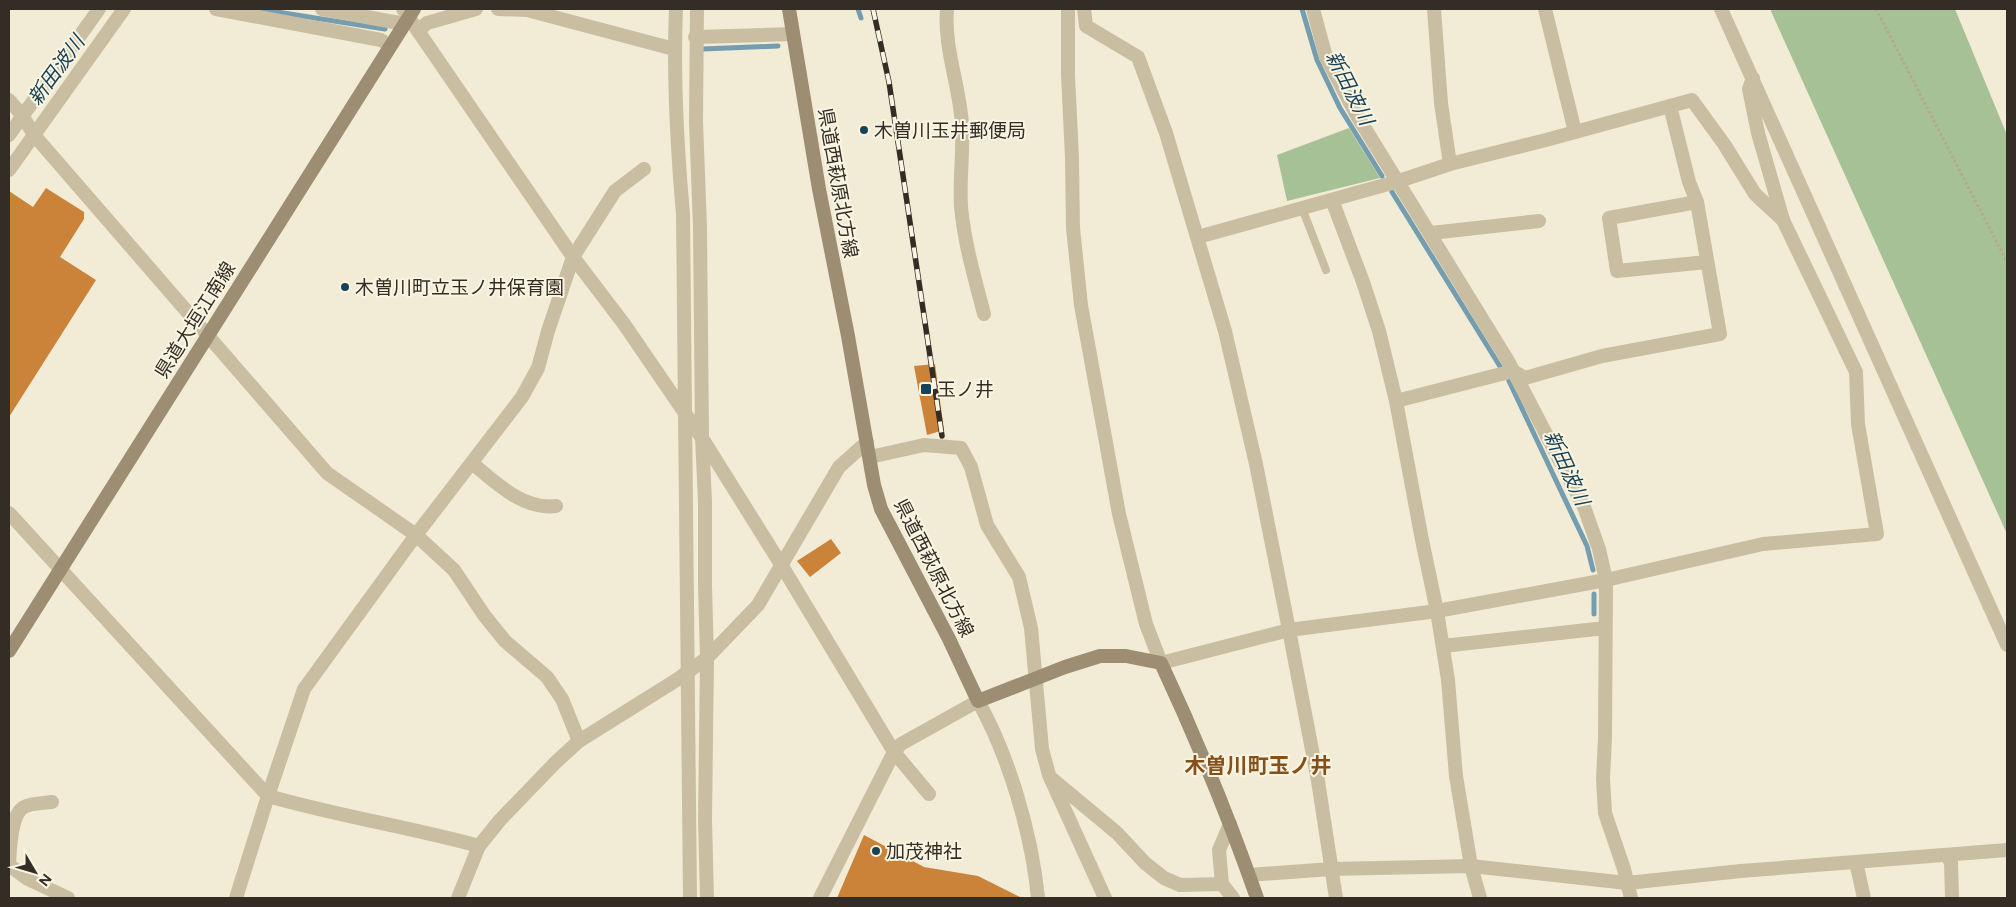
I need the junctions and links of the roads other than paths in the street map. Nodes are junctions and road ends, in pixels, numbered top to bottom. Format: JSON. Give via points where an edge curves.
{"nodes":[{"id":1,"x":98,"y":9,"type":"edge"},
{"id":2,"x":124,"y":9,"type":"edge"},
{"id":3,"x":216,"y":9,"type":"edge"},
{"id":4,"x":322,"y":9,"type":"edge"},
{"id":5,"x":476,"y":9,"type":"edge"},
{"id":6,"x":498,"y":9,"type":"edge"},
{"id":7,"x":676,"y":9,"type":"edge"},
{"id":8,"x":697,"y":9,"type":"edge"},
{"id":9,"x":789,"y":9,"type":"edge"},
{"id":10,"x":947,"y":9,"type":"edge"},
{"id":11,"x":1084,"y":9,"type":"edge"},
{"id":12,"x":1313,"y":9,"type":"edge"},
{"id":13,"x":1434,"y":9,"type":"edge"},
{"id":14,"x":1545,"y":9,"type":"edge"},
{"id":15,"x":1722,"y":9,"type":"edge"},
{"id":16,"x":1065,"y":12,"type":"edge"},
{"id":17,"x":407,"y":15,"type":"edge"},
{"id":18,"x":418,"y":31,"type":"junction"},
{"id":19,"x":793,"y":34,"type":"junction"},
{"id":20,"x":695,"y":37,"type":"junction"},
{"id":21,"x":390,"y":46,"type":"junction"},
{"id":22,"x":674,"y":49,"type":"junction"},
{"id":23,"x":1753,"y":78,"type":"junction"},
{"id":24,"x":9,"y":100,"type":"edge"},
{"id":25,"x":1670,"y":106,"type":"junction"},
{"id":26,"x":22,"y":115,"type":"junction"},
{"id":27,"x":1575,"y":132,"type":"junction"},
{"id":28,"x":9,"y":135,"type":"edge"},
{"id":29,"x":34,"y":135,"type":"junction"},
{"id":30,"x":1450,"y":164,"type":"junction"},
{"id":31,"x":644,"y":168,"type":"dead end"},
{"id":32,"x":9,"y":170,"type":"edge"},
{"id":33,"x":1399,"y":181,"type":"junction"},
{"id":34,"x":1332,"y":200,"type":"junction"},
{"id":35,"x":1697,"y":202,"type":"junction"},
{"id":36,"x":1302,"y":208,"type":"junction"},
{"id":37,"x":1784,"y":220,"type":"junction"},
{"id":38,"x":1539,"y":221,"type":"dead end"},
{"id":39,"x":1431,"y":233,"type":"junction"},
{"id":40,"x":1198,"y":237,"type":"junction"},
{"id":41,"x":573,"y":257,"type":"junction"},
{"id":42,"x":1707,"y":262,"type":"junction"},
{"id":43,"x":1326,"y":270,"type":"dead end"},
{"id":44,"x":984,"y":314,"type":"dead end"},
{"id":45,"x":208,"y":334,"type":"junction"},
{"id":46,"x":1513,"y":371,"type":"junction"},
{"id":47,"x":1396,"y":402,"type":"junction"},
{"id":48,"x":684,"y":412,"type":"junction"},
{"id":49,"x":702,"y":438,"type":"junction"},
{"id":50,"x":867,"y":442,"type":"junction"},
{"id":51,"x":870,"y":457,"type":"junction"},
{"id":52,"x":472,"y":464,"type":"junction"},
{"id":53,"x":556,"y":506,"type":"dead end"},
{"id":54,"x":9,"y":513,"type":"edge"},
{"id":55,"x":416,"y":535,"type":"junction"},
{"id":56,"x":782,"y":566,"type":"junction"},
{"id":57,"x":61,"y":569,"type":"junction"},
{"id":58,"x":1606,"y":580,"type":"junction"},
{"id":59,"x":1437,"y":611,"type":"junction"},
{"id":60,"x":1605,"y":628,"type":"junction"},
{"id":61,"x":1290,"y":630,"type":"junction"},
{"id":62,"x":2007,"y":645,"type":"edge"},
{"id":63,"x":1442,"y":646,"type":"junction"},
{"id":64,"x":9,"y":651,"type":"edge"},
{"id":65,"x":707,"y":658,"type":"junction"},
{"id":66,"x":1161,"y":663,"type":"junction"},
{"id":67,"x":688,"y":672,"type":"junction"},
{"id":68,"x":1036,"y":678,"type":"junction"},
{"id":69,"x":978,"y":701,"type":"junction"},
{"id":70,"x":579,"y":742,"type":"junction"},
{"id":71,"x":894,"y":752,"type":"junction"},
{"id":72,"x":1048,"y":775,"type":"junction"},
{"id":73,"x":929,"y":794,"type":"dead end"},
{"id":74,"x":268,"y":796,"type":"junction"},
{"id":75,"x":52,"y":802,"type":"dead end"},
{"id":76,"x":1230,"y":824,"type":"junction"},
{"id":77,"x":479,"y":846,"type":"junction"},
{"id":78,"x":2007,"y":850,"type":"edge"},
{"id":79,"x":1947,"y":855,"type":"junction"},
{"id":80,"x":1856,"y":862,"type":"junction"},
{"id":81,"x":9,"y":865,"type":"edge"},
{"id":82,"x":1471,"y":866,"type":"junction"},
{"id":83,"x":1331,"y":869,"type":"junction"},
{"id":84,"x":1248,"y":875,"type":"junction"},
{"id":85,"x":1627,"y":883,"type":"junction"},
{"id":86,"x":1222,"y":884,"type":"junction"},
{"id":87,"x":68,"y":898,"type":"edge"},
{"id":88,"x":236,"y":898,"type":"edge"},
{"id":89,"x":458,"y":898,"type":"edge"},
{"id":90,"x":690,"y":898,"type":"edge"},
{"id":91,"x":707,"y":898,"type":"edge"},
{"id":92,"x":820,"y":898,"type":"edge"},
{"id":93,"x":1038,"y":898,"type":"edge"},
{"id":94,"x":1105,"y":898,"type":"edge"},
{"id":95,"x":1233,"y":898,"type":"edge"},
{"id":96,"x":1257,"y":898,"type":"edge"},
{"id":97,"x":1336,"y":898,"type":"edge"},
{"id":98,"x":1480,"y":898,"type":"edge"},
{"id":99,"x":1631,"y":898,"type":"edge"},
{"id":100,"x":1864,"y":898,"type":"edge"},
{"id":101,"x":1952,"y":898,"type":"edge"}],
"edges":[{"from":1,"to":26,"type":"street"},
{"from":2,"to":29,"type":"street"},
{"from":3,"to":21,"type":"street","via":[[380,40]]},
{"from":4,"to":17,"type":"street"},
{"from":5,"to":18,"type":"street","via":[[427,23]]},
{"from":6,"to":22,"type":"street","via":[[527,10]]},
{"from":7,"to":22,"type":"street"},
{"from":8,"to":20,"type":"street"},
{"from":9,"to":19,"type":"main road","name":"県道西萩原北方線"},
{"from":10,"to":44,"type":"street","via":[[950,61],[961,114],[961,206]]},
{"from":11,"to":40,"type":"street","via":[[1086,26],[1138,57]]},
{"from":12,"to":33,"type":"street","via":[[1326,57],[1356,114]]},
{"from":13,"to":30,"type":"street","via":[[1441,104]]},
{"from":14,"to":27,"type":"street"},
{"from":15,"to":23,"type":"street"},
{"from":16,"to":66,"type":"street","via":[[1073,228],[1081,305],[1119,514],[1146,624]]},
{"from":17,"to":18,"type":"street"},
{"from":17,"to":21,"type":"main road","name":"県道大垣江南線"},
{"from":18,"to":41,"type":"street"},
{"from":19,"to":20,"type":"street"},
{"from":19,"to":50,"type":"main road","name":"県道西萩原北方線"},
{"from":20,"to":49,"type":"street"},
{"from":21,"to":45,"type":"main road","name":"県道大垣江南線"},
{"from":22,"to":48,"type":"street","via":[[683,214]]},
{"from":23,"to":37,"type":"street","via":[[1748,89]]},
{"from":23,"to":62,"type":"street"},
{"from":24,"to":26,"type":"street"},
{"from":25,"to":27,"type":"street"},
{"from":25,"to":35,"type":"street"},
{"from":25,"to":37,"type":"street","via":[[1692,100],[1755,194]]},
{"from":26,"to":28,"type":"street"},
{"from":26,"to":29,"type":"street"},
{"from":27,"to":30,"type":"street"},
{"from":29,"to":32,"type":"street"},
{"from":29,"to":45,"type":"street"},
{"from":30,"to":33,"type":"street"},
{"from":31,"to":41,"type":"street","via":[[615,191]]},
{"from":33,"to":34,"type":"street"},
{"from":33,"to":39,"type":"street"},
{"from":34,"to":36,"type":"street"},
{"from":34,"to":47,"type":"street","via":[[1379,331]]},
{"from":35,"to":42,"type":"street"},
{"from":35,"to":42,"type":"street","via":[[1609,218],[1617,271]]},
{"from":36,"to":40,"type":"street"},
{"from":36,"to":43,"type":"lane"},
{"from":37,"to":58,"type":"street","via":[[1856,372],[1858,424],[1877,534],[1763,544]]},
{"from":38,"to":39,"type":"street"},
{"from":39,"to":46,"type":"street"},
{"from":40,"to":61,"type":"street","via":[[1225,331]]},
{"from":41,"to":48,"type":"street"},
{"from":41,"to":52,"type":"street","via":[[538,368],[522,398]]},
{"from":42,"to":46,"type":"street","via":[[1720,334],[1602,356],[1526,378]]},
{"from":45,"to":55,"type":"street","via":[[327,473]]},
{"from":45,"to":57,"type":"main road","name":"県道大垣江南線"},
{"from":46,"to":47,"type":"street"},
{"from":46,"to":58,"type":"street","via":[[1584,507]]},
{"from":47,"to":59,"type":"street"},
{"from":48,"to":49,"type":"street"},
{"from":48,"to":67,"type":"street"},
{"from":49,"to":56,"type":"street"},
{"from":49,"to":65,"type":"street","via":[[706,501]]},
{"from":50,"to":51,"type":"main road","name":"県道西萩原北方線"},
{"from":50,"to":56,"type":"street","via":[[839,467]]},
{"from":51,"to":68,"type":"street","via":[[924,444],[961,448],[971,467],[987,526],[1019,578],[1031,628]]},
{"from":51,"to":69,"type":"main road","name":"県道西萩原北方線","via":[[881,509]]},
{"from":52,"to":53,"type":"street","via":[[525,503]]},
{"from":52,"to":55,"type":"street"},
{"from":54,"to":57,"type":"street"},
{"from":55,"to":70,"type":"street","via":[[454,570],[505,641],[547,677],[562,699]]},
{"from":55,"to":74,"type":"street","via":[[304,689]]},
{"from":56,"to":65,"type":"street","via":[[758,605]]},
{"from":56,"to":71,"type":"street"},
{"from":57,"to":64,"type":"main road","name":"県道大垣江南線"},
{"from":57,"to":74,"type":"street"},
{"from":58,"to":59,"type":"street"},
{"from":58,"to":60,"type":"street"},
{"from":59,"to":61,"type":"street"},
{"from":59,"to":63,"type":"street"},
{"from":60,"to":63,"type":"street"},
{"from":60,"to":85,"type":"street","via":[[1603,779],[1606,813]]},
{"from":61,"to":66,"type":"street"},
{"from":61,"to":83,"type":"street"},
{"from":63,"to":82,"type":"street","via":[[1456,776]]},
{"from":65,"to":67,"type":"street"},
{"from":65,"to":91,"type":"street"},
{"from":66,"to":68,"type":"main road","via":[[1126,656],[1100,656]]},
{"from":66,"to":76,"type":"main road"},
{"from":67,"to":70,"type":"street"},
{"from":67,"to":90,"type":"street"},
{"from":68,"to":69,"type":"main road"},
{"from":68,"to":72,"type":"street","via":[[1042,749]]},
{"from":69,"to":71,"type":"street","via":[[901,744]]},
{"from":69,"to":93,"type":"street","via":[[993,727],[1011,777]]},
{"from":70,"to":77,"type":"street","via":[[500,820]]},
{"from":71,"to":73,"type":"street"},
{"from":71,"to":92,"type":"street"},
{"from":72,"to":86,"type":"street","via":[[1164,878],[1180,885]]},
{"from":72,"to":94,"type":"street"},
{"from":74,"to":77,"type":"street","via":[[316,810]]},
{"from":74,"to":88,"type":"street"},
{"from":75,"to":81,"type":"street","via":[[24,807],[16,815]]},
{"from":76,"to":84,"type":"main road"},
{"from":76,"to":86,"type":"street","via":[[1218,850]]},
{"from":77,"to":89,"type":"street"},
{"from":78,"to":79,"type":"street"},
{"from":79,"to":80,"type":"street"},
{"from":79,"to":101,"type":"street","via":[[1951,863]]},
{"from":80,"to":85,"type":"street"},
{"from":80,"to":100,"type":"street"},
{"from":81,"to":87,"type":"street","via":[[28,879]]},
{"from":82,"to":83,"type":"street"},
{"from":82,"to":85,"type":"street"},
{"from":82,"to":98,"type":"street"},
{"from":83,"to":84,"type":"street"},
{"from":83,"to":97,"type":"street"},
{"from":84,"to":96,"type":"main road"},
{"from":85,"to":99,"type":"street"},
{"from":86,"to":95,"type":"street"}]}
